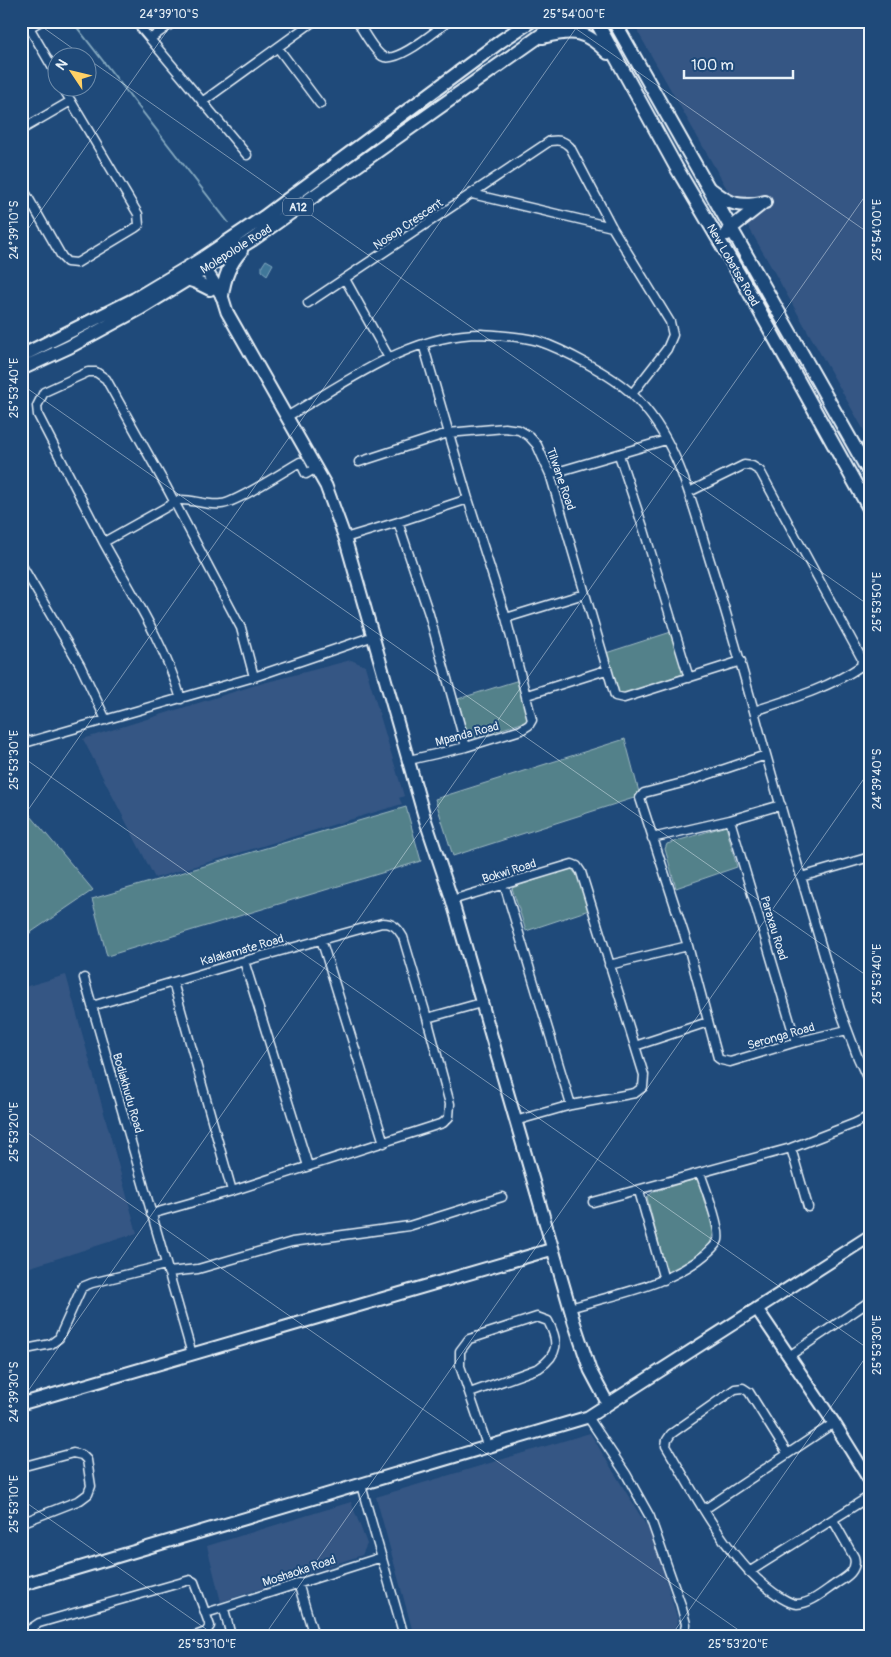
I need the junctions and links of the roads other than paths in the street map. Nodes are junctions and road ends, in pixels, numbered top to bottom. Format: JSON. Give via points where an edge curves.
{"nodes":[{"id":1,"x":41,"y":21,"type":"edge"},
{"id":2,"x":135,"y":21,"type":"edge"},
{"id":3,"x":175,"y":21,"type":"edge"},
{"id":4,"x":314,"y":21,"type":"edge"},
{"id":5,"x":357,"y":21,"type":"edge"},
{"id":6,"x":449,"y":21,"type":"edge"},
{"id":7,"x":561,"y":21,"type":"edge"},
{"id":8,"x":596,"y":21,"type":"edge"},
{"id":9,"x":614,"y":21,"type":"edge"},
{"id":10,"x":626,"y":21,"type":"edge"},
{"id":11,"x":528,"y":23,"type":"edge"},
{"id":12,"x":29,"y":27,"type":"junction"},
{"id":13,"x":21,"y":32,"type":"edge"},
{"id":14,"x":150,"y":39,"type":"junction"},
{"id":15,"x":535,"y":39,"type":"junction"},
{"id":16,"x":278,"y":48,"type":"junction"},
{"id":17,"x":631,"y":50,"type":"junction"},
{"id":18,"x":48,"y":60,"type":"edge"},
{"id":19,"x":618,"y":63,"type":"junction"},
{"id":20,"x":69,"y":98,"type":"edge"},
{"id":21,"x":71,"y":101,"type":"junction"},
{"id":22,"x":202,"y":102,"type":"junction"},
{"id":23,"x":320,"y":104,"type":"dead end"},
{"id":24,"x":21,"y":130,"type":"edge"},
{"id":25,"x":247,"y":155,"type":"dead end"},
{"id":26,"x":21,"y":185,"type":"edge"},
{"id":27,"x":706,"y":185,"type":"junction"},
{"id":28,"x":472,"y":194,"type":"junction"},
{"id":29,"x":612,"y":227,"type":"junction"},
{"id":30,"x":731,"y":228,"type":"junction"},
{"id":31,"x":252,"y":240,"type":"junction"},
{"id":32,"x":722,"y":247,"type":"junction"},
{"id":33,"x":200,"y":266,"type":"junction"},
{"id":34,"x":345,"y":279,"type":"junction"},
{"id":35,"x":187,"y":280,"type":"junction"},
{"id":36,"x":210,"y":289,"type":"junction"},
{"id":37,"x":222,"y":296,"type":"junction"},
{"id":38,"x":308,"y":303,"type":"dead end"},
{"id":39,"x":227,"y":312,"type":"junction"},
{"id":40,"x":423,"y":344,"type":"junction"},
{"id":41,"x":21,"y":356,"type":"edge"},
{"id":42,"x":389,"y":358,"type":"junction"},
{"id":43,"x":21,"y":369,"type":"edge"},
{"id":44,"x":632,"y":394,"type":"junction"},
{"id":45,"x":288,"y":416,"type":"junction"},
{"id":46,"x":448,"y":434,"type":"junction"},
{"id":47,"x":666,"y":440,"type":"junction"},
{"id":48,"x":619,"y":455,"type":"junction"},
{"id":49,"x":359,"y":462,"type":"dead end"},
{"id":50,"x":316,"y":468,"type":"junction"},
{"id":51,"x":550,"y":474,"type":"junction"},
{"id":52,"x":870,"y":474,"type":"edge"},
{"id":53,"x":689,"y":492,"type":"junction"},
{"id":54,"x":468,"y":499,"type":"junction"},
{"id":55,"x":174,"y":501,"type":"junction"},
{"id":56,"x":870,"y":510,"type":"edge"},
{"id":57,"x":398,"y":522,"type":"junction"},
{"id":58,"x":346,"y":538,"type":"junction"},
{"id":59,"x":104,"y":542,"type":"junction"},
{"id":60,"x":21,"y":564,"type":"edge"},
{"id":61,"x":584,"y":594,"type":"junction"},
{"id":62,"x":506,"y":618,"type":"junction"},
{"id":63,"x":374,"y":636,"type":"junction"},
{"id":64,"x":741,"y":661,"type":"junction"},
{"id":65,"x":606,"y":670,"type":"junction"},
{"id":66,"x":254,"y":677,"type":"junction"},
{"id":67,"x":689,"y":678,"type":"junction"},
{"id":68,"x":527,"y":695,"type":"junction"},
{"id":69,"x":181,"y":698,"type":"junction"},
{"id":70,"x":754,"y":711,"type":"junction"},
{"id":71,"x":106,"y":720,"type":"junction"},
{"id":72,"x":21,"y":732,"type":"edge"},
{"id":73,"x":24,"y":743,"type":"edge"},
{"id":74,"x":466,"y":748,"type":"junction"},
{"id":75,"x":766,"y":755,"type":"junction"},
{"id":76,"x":409,"y":760,"type":"junction"},
{"id":77,"x":781,"y":806,"type":"junction"},
{"id":78,"x":730,"y":820,"type":"junction"},
{"id":79,"x":652,"y":838,"type":"junction"},
{"id":80,"x":870,"y":857,"type":"edge"},
{"id":81,"x":801,"y":877,"type":"junction"},
{"id":82,"x":504,"y":884,"type":"junction"},
{"id":83,"x":452,"y":900,"type":"junction"},
{"id":84,"x":321,"y":939,"type":"junction"},
{"id":85,"x":688,"y":946,"type":"junction"},
{"id":86,"x":244,"y":961,"type":"junction"},
{"id":87,"x":609,"y":966,"type":"junction"},
{"id":88,"x":84,"y":978,"type":"dead end"},
{"id":89,"x":173,"y":982,"type":"junction"},
{"id":90,"x":481,"y":1003,"type":"junction"},
{"id":91,"x":92,"y":1006,"type":"junction"},
{"id":92,"x":427,"y":1018,"type":"junction"},
{"id":93,"x":708,"y":1022,"type":"junction"},
{"id":94,"x":847,"y":1030,"type":"junction"},
{"id":95,"x":796,"y":1042,"type":"junction"},
{"id":96,"x":634,"y":1046,"type":"junction"},
{"id":97,"x":868,"y":1079,"type":"edge"},
{"id":98,"x":571,"y":1106,"type":"junction"},
{"id":99,"x":870,"y":1116,"type":"edge"},
{"id":100,"x":515,"y":1121,"type":"junction"},
{"id":101,"x":384,"y":1143,"type":"junction"},
{"id":102,"x":791,"y":1148,"type":"junction"},
{"id":103,"x":308,"y":1166,"type":"junction"},
{"id":104,"x":700,"y":1173,"type":"junction"},
{"id":105,"x":232,"y":1191,"type":"junction"},
{"id":106,"x":639,"y":1191,"type":"junction"},
{"id":107,"x":502,"y":1198,"type":"dead end"},
{"id":108,"x":593,"y":1202,"type":"dead end"},
{"id":109,"x":808,"y":1207,"type":"dead end"},
{"id":110,"x":151,"y":1214,"type":"junction"},
{"id":111,"x":870,"y":1236,"type":"edge"},
{"id":112,"x":553,"y":1249,"type":"junction"},
{"id":113,"x":166,"y":1268,"type":"junction"},
{"id":114,"x":664,"y":1280,"type":"junction"},
{"id":115,"x":870,"y":1301,"type":"edge"},
{"id":116,"x":570,"y":1308,"type":"junction"},
{"id":117,"x":757,"y":1308,"type":"junction"},
{"id":118,"x":21,"y":1350,"type":"edge"},
{"id":119,"x":192,"y":1354,"type":"junction"},
{"id":120,"x":789,"y":1356,"type":"junction"},
{"id":121,"x":470,"y":1393,"type":"junction"},
{"id":122,"x":21,"y":1404,"type":"edge"},
{"id":123,"x":608,"y":1404,"type":"junction"},
{"id":124,"x":588,"y":1417,"type":"junction"},
{"id":125,"x":834,"y":1423,"type":"junction"},
{"id":126,"x":488,"y":1448,"type":"junction"},
{"id":127,"x":787,"y":1453,"type":"junction"},
{"id":128,"x":21,"y":1467,"type":"edge"},
{"id":129,"x":870,"y":1481,"type":"edge"},
{"id":130,"x":361,"y":1485,"type":"junction"},
{"id":131,"x":870,"y":1496,"type":"edge"},
{"id":132,"x":705,"y":1509,"type":"junction"},
{"id":133,"x":832,"y":1520,"type":"junction"},
{"id":134,"x":21,"y":1522,"type":"edge"},
{"id":135,"x":382,"y":1557,"type":"junction"},
{"id":136,"x":749,"y":1572,"type":"junction"},
{"id":137,"x":298,"y":1583,"type":"junction"},
{"id":138,"x":21,"y":1585,"type":"edge"},
{"id":139,"x":224,"y":1608,"type":"junction"},
{"id":140,"x":206,"y":1613,"type":"junction"},
{"id":141,"x":26,"y":1636,"type":"edge"},
{"id":142,"x":195,"y":1636,"type":"edge"},
{"id":143,"x":231,"y":1636,"type":"edge"},
{"id":144,"x":314,"y":1636,"type":"edge"},
{"id":145,"x":404,"y":1636,"type":"edge"},
{"id":146,"x":684,"y":1636,"type":"edge"}],
"edges":[{"from":1,"to":12,"type":"street"},
{"from":2,"to":14,"type":"street"},
{"from":3,"to":14,"type":"street"},
{"from":4,"to":16,"type":"street"},
{"from":5,"to":6,"type":"street","via":[[376,51],[389,58],[401,55]]},
{"from":7,"to":15,"type":"main road","name":"Molepolole Road","number":"A12"},
{"from":8,"to":19,"type":"main road","name":"New Lobatse Road"},
{"from":9,"to":17,"type":"main road","name":"New Lobatse Road"},
{"from":10,"to":17,"type":"main road"},
{"from":11,"to":33,"type":"main road","name":"Molepolole Road","number":"A12"},
{"from":12,"to":13,"type":"street"},
{"from":12,"to":18,"type":"street"},
{"from":14,"to":22,"type":"street"},
{"from":15,"to":19,"type":"main road","via":[[573,31],[585,34]]},
{"from":15,"to":31,"type":"main road","name":"Molepolole Road","number":"A12"},
{"from":16,"to":22,"type":"street"},
{"from":16,"to":23,"type":"street"},
{"from":17,"to":27,"type":"main road","name":"New Lobatse Road"},
{"from":19,"to":32,"type":"main road","name":"New Lobatse Road"},
{"from":20,"to":21,"type":"street"},
{"from":21,"to":24,"type":"street"},
{"from":21,"to":26,"type":"street","via":[[138,214],[139,225],[77,263],[67,262]]},
{"from":22,"to":25,"type":"street"},
{"from":27,"to":30,"type":"main road","name":"New Lobatse Road"},
{"from":27,"to":30,"type":"main road","via":[[734,205],[765,202]]},
{"from":28,"to":29,"type":"street"},
{"from":28,"to":29,"type":"street","name":"Nosop Crescent","via":[[550,141],[559,140],[570,147]]},
{"from":28,"to":34,"type":"street","name":"Nosop Crescent"},
{"from":29,"to":44,"type":"street","via":[[670,322],[673,335],[667,349]]},
{"from":30,"to":32,"type":"main road"},
{"from":30,"to":52,"type":"main road","name":"New Lobatse Road"},
{"from":31,"to":33,"type":"main road","name":"Molepolole Road","number":"A12"},
{"from":31,"to":37,"type":"main road","via":[[227,271]]},
{"from":32,"to":56,"type":"main road","name":"New Lobatse Road"},
{"from":33,"to":35,"type":"main road","name":"Molepolole Road","number":"A12"},
{"from":33,"to":36,"type":"street"},
{"from":33,"to":37,"type":"street"},
{"from":33,"to":41,"type":"main road","name":"Molepolole Road","number":"A12"},
{"from":34,"to":38,"type":"street","name":"Nosop Crescent"},
{"from":34,"to":42,"type":"street"},
{"from":35,"to":36,"type":"main road"},
{"from":35,"to":43,"type":"main road","name":"Molepolole Road","number":"A12","via":[[70,347]]},
{"from":36,"to":39,"type":"street"},
{"from":37,"to":39,"type":"street"},
{"from":39,"to":45,"type":"street"},
{"from":40,"to":42,"type":"street"},
{"from":40,"to":44,"type":"street","via":[[480,334],[537,341],[592,366]]},
{"from":40,"to":46,"type":"street"},
{"from":42,"to":45,"type":"street"},
{"from":44,"to":47,"type":"street"},
{"from":45,"to":50,"type":"street"},
{"from":46,"to":49,"type":"street","name":"Tilwane Road"},
{"from":46,"to":51,"type":"street","name":"Tilwane Road","via":[[505,428],[519,430],[537,444]]},
{"from":46,"to":54,"type":"street"},
{"from":47,"to":48,"type":"street"},
{"from":47,"to":53,"type":"street"},
{"from":48,"to":51,"type":"street"},
{"from":48,"to":67,"type":"street"},
{"from":50,"to":55,"type":"street","via":[[306,474],[300,462],[228,503],[208,504],[190,499]]},
{"from":50,"to":58,"type":"street"},
{"from":51,"to":61,"type":"street","name":"Tilwane Road"},
{"from":53,"to":64,"type":"street"},
{"from":53,"to":70,"type":"street","via":[[744,465],[760,471],[862,659],[861,666],[846,677]]},
{"from":54,"to":57,"type":"street"},
{"from":54,"to":62,"type":"street"},
{"from":55,"to":59,"type":"street"},
{"from":55,"to":59,"type":"street","via":[[106,379],[96,372],[88,372],[44,392],[39,398],[38,416]]},
{"from":55,"to":66,"type":"street","via":[[241,628]]},
{"from":57,"to":58,"type":"street"},
{"from":57,"to":74,"type":"street","via":[[429,614]]},
{"from":58,"to":63,"type":"street"},
{"from":59,"to":69,"type":"street","via":[[168,662]]},
{"from":60,"to":71,"type":"street","via":[[80,665]]},
{"from":61,"to":62,"type":"street"},
{"from":61,"to":65,"type":"street","name":"Tilwane Road"},
{"from":62,"to":68,"type":"street"},
{"from":63,"to":66,"type":"street"},
{"from":63,"to":76,"type":"street"},
{"from":64,"to":67,"type":"street"},
{"from":64,"to":70,"type":"street"},
{"from":65,"to":67,"type":"street","name":"Tilwane Road","via":[[612,692],[619,698]]},
{"from":65,"to":68,"type":"street"},
{"from":66,"to":69,"type":"street"},
{"from":68,"to":74,"type":"street","name":"Mpanda Road","via":[[532,720],[528,725]]},
{"from":69,"to":71,"type":"street"},
{"from":70,"to":75,"type":"street"},
{"from":71,"to":73,"type":"street"},
{"from":72,"to":73,"type":"street"},
{"from":74,"to":76,"type":"street","name":"Mpanda Road"},
{"from":75,"to":77,"type":"street"},
{"from":75,"to":79,"type":"street","via":[[642,794],[640,798]]},
{"from":76,"to":83,"type":"street"},
{"from":77,"to":78,"type":"street"},
{"from":77,"to":81,"type":"street"},
{"from":78,"to":79,"type":"street"},
{"from":78,"to":95,"type":"street","name":"Paraxau Road"},
{"from":79,"to":85,"type":"street"},
{"from":80,"to":81,"type":"street"},
{"from":81,"to":94,"type":"street"},
{"from":82,"to":83,"type":"street","name":"Bokwi Road"},
{"from":82,"to":87,"type":"street","name":"Bokwi Road","via":[[572,864],[578,866]]},
{"from":82,"to":98,"type":"street"},
{"from":83,"to":90,"type":"street"},
{"from":84,"to":86,"type":"street","name":"Kalakamate Road"},
{"from":84,"to":92,"type":"street","name":"Kalakamate Road","via":[[382,923],[398,927]]},
{"from":84,"to":101,"type":"street"},
{"from":85,"to":87,"type":"street"},
{"from":85,"to":93,"type":"street"},
{"from":86,"to":89,"type":"street","name":"Kalakamate Road"},
{"from":86,"to":103,"type":"street"},
{"from":87,"to":96,"type":"street"},
{"from":88,"to":91,"type":"street","name":"Bodiakhudu Road"},
{"from":89,"to":91,"type":"street","name":"Kalakamate Road"},
{"from":89,"to":105,"type":"street"},
{"from":90,"to":92,"type":"street"},
{"from":90,"to":100,"type":"street"},
{"from":91,"to":110,"type":"street","name":"Bodiakhudu Road"},
{"from":92,"to":101,"type":"street","via":[[450,1104],[449,1117],[444,1123]]},
{"from":93,"to":95,"type":"street","name":"Seronga Road","via":[[721,1060],[730,1062]]},
{"from":93,"to":96,"type":"street"},
{"from":94,"to":95,"type":"street","name":"Seronga Road"},
{"from":94,"to":97,"type":"street"},
{"from":96,"to":98,"type":"street","via":[[644,1075],[640,1090]]},
{"from":98,"to":100,"type":"street"},
{"from":99,"to":102,"type":"street"},
{"from":100,"to":112,"type":"street"},
{"from":101,"to":103,"type":"street"},
{"from":102,"to":104,"type":"street"},
{"from":102,"to":109,"type":"street"},
{"from":103,"to":105,"type":"street"},
{"from":104,"to":106,"type":"street"},
{"from":104,"to":114,"type":"street","via":[[718,1229],[718,1239],[715,1246],[693,1264]]},
{"from":105,"to":110,"type":"street"},
{"from":106,"to":108,"type":"street"},
{"from":106,"to":114,"type":"street"},
{"from":107,"to":113,"type":"street","via":[[409,1226],[292,1242],[198,1269]]},
{"from":110,"to":113,"type":"street","name":"Bodiakhudu Road"},
{"from":111,"to":117,"type":"street"},
{"from":112,"to":116,"type":"street"},
{"from":112,"to":119,"type":"street"},
{"from":113,"to":118,"type":"street","via":[[82,1287],[59,1338],[51,1344]]},
{"from":113,"to":119,"type":"street","name":"Bodiakhudu Road"},
{"from":114,"to":116,"type":"street"},
{"from":115,"to":120,"type":"street"},
{"from":116,"to":123,"type":"street","via":[[590,1370]]},
{"from":117,"to":120,"type":"street"},
{"from":117,"to":123,"type":"street"},
{"from":119,"to":122,"type":"street"},
{"from":120,"to":125,"type":"street"},
{"from":121,"to":121,"type":"street","via":[[459,1359],[469,1339],[537,1317],[548,1321],[556,1346],[546,1363]]},
{"from":121,"to":126,"type":"street"},
{"from":123,"to":124,"type":"street"},
{"from":124,"to":126,"type":"street"},
{"from":124,"to":146,"type":"street","via":[[654,1524],[681,1605],[686,1624]]},
{"from":125,"to":127,"type":"street"},
{"from":125,"to":129,"type":"street"},
{"from":126,"to":130,"type":"street"},
{"from":127,"to":132,"type":"street"},
{"from":127,"to":132,"type":"street","via":[[749,1392],[735,1388],[667,1440],[666,1446]]},
{"from":128,"to":134,"type":"street","via":[[73,1453],[82,1455],[87,1460],[91,1486],[88,1494],[80,1500]]},
{"from":130,"to":135,"type":"street"},
{"from":130,"to":138,"type":"street"},
{"from":131,"to":133,"type":"street"},
{"from":132,"to":136,"type":"street"},
{"from":133,"to":136,"type":"street"},
{"from":133,"to":136,"type":"street","via":[[856,1562],[847,1576],[809,1601],[797,1604],[787,1601]]},
{"from":135,"to":137,"type":"street","name":"Moshaoka Road"},
{"from":135,"to":145,"type":"street"},
{"from":137,"to":139,"type":"street","name":"Moshaoka Road"},
{"from":137,"to":144,"type":"street"},
{"from":139,"to":140,"type":"street","name":"Moshaoka Road"},
{"from":139,"to":143,"type":"street"},
{"from":140,"to":141,"type":"street","via":[[194,1582],[187,1580],[38,1623]]},
{"from":140,"to":142,"type":"street","via":[[209,1630]]}]}
